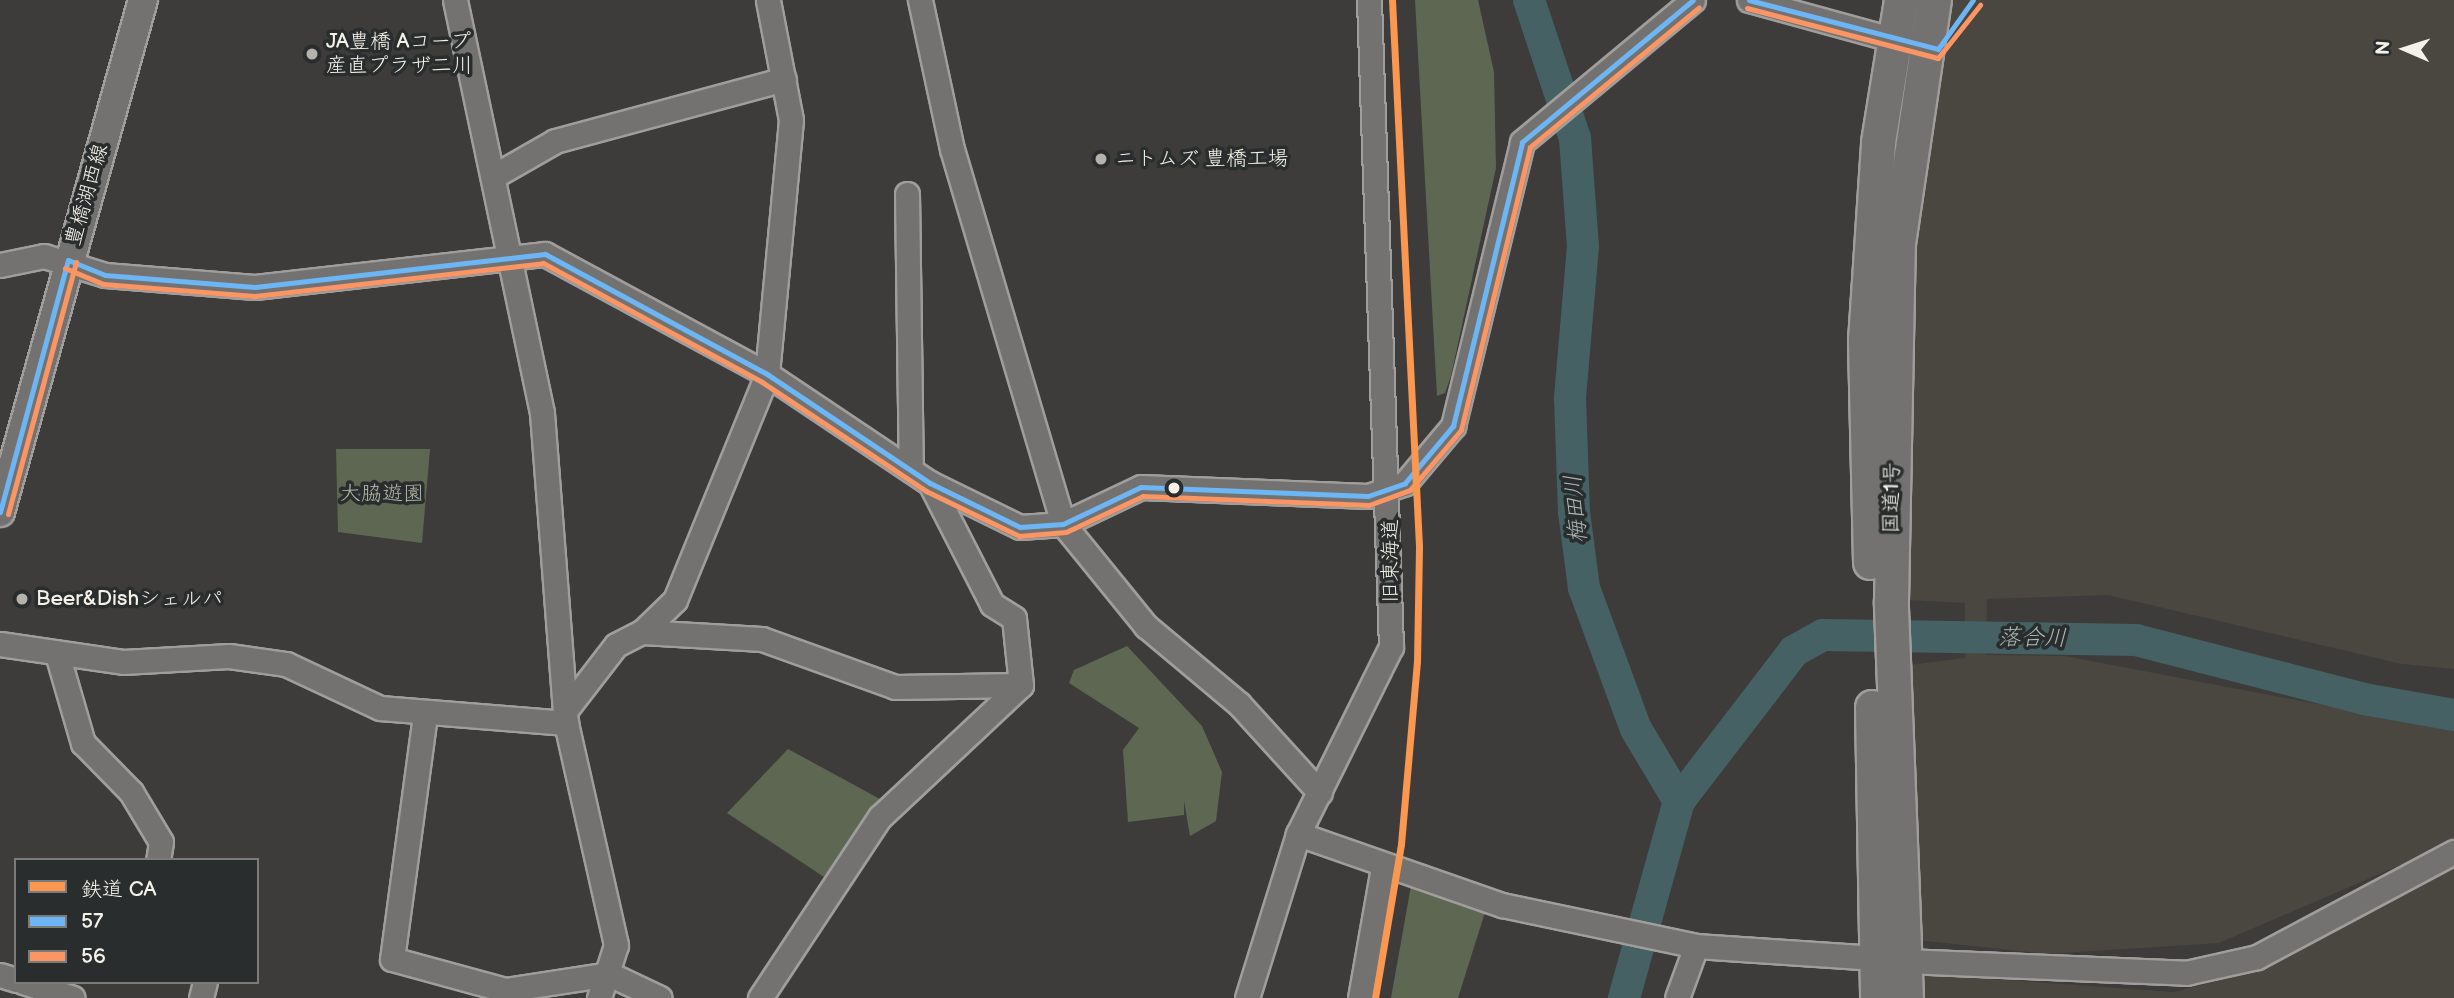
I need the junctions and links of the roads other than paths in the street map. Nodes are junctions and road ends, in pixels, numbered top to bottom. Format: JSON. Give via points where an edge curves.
{"nodes":[{"id":1,"x":143,"y":0,"type":"edge"},
{"id":2,"x":455,"y":0,"type":"edge"},
{"id":3,"x":768,"y":0,"type":"edge"},
{"id":4,"x":920,"y":0,"type":"edge"},
{"id":5,"x":1369,"y":0,"type":"edge"},
{"id":6,"x":1693,"y":0,"type":"edge"},
{"id":7,"x":1749,"y":0,"type":"edge"},
{"id":8,"x":1901,"y":0,"type":"edge"},
{"id":9,"x":1934,"y":0,"type":"edge"},
{"id":10,"x":1907,"y":44,"type":"junction"},
{"id":11,"x":784,"y":79,"type":"junction"},
{"id":12,"x":494,"y":176,"type":"junction"},
{"id":13,"x":907,"y":194,"type":"dead end"},
{"id":14,"x":512,"y":256,"type":"junction"},
{"id":15,"x":68,"y":260,"type":"junction"},
{"id":16,"x":0,"y":265,"type":"edge"},
{"id":17,"x":766,"y":374,"type":"junction"},
{"id":18,"x":920,"y":476,"type":"junction"},
{"id":19,"x":1391,"y":491,"type":"junction"},
{"id":20,"x":0,"y":512,"type":"edge"},
{"id":21,"x":1063,"y":524,"type":"junction"},
{"id":22,"x":642,"y":632,"type":"junction"},
{"id":23,"x":0,"y":644,"type":"edge"},
{"id":24,"x":58,"y":657,"type":"junction"},
{"id":25,"x":1021,"y":685,"type":"junction"},
{"id":26,"x":425,"y":715,"type":"junction"},
{"id":27,"x":566,"y":717,"type":"junction"},
{"id":28,"x":1320,"y":793,"type":"junction"},
{"id":29,"x":1298,"y":834,"type":"junction"},
{"id":30,"x":2454,"y":852,"type":"edge"},
{"id":31,"x":158,"y":858,"type":"edge"},
{"id":32,"x":1384,"y":867,"type":"junction"},
{"id":33,"x":1693,"y":944,"type":"junction"},
{"id":34,"x":1890,"y":960,"type":"junction"},
{"id":35,"x":610,"y":974,"type":"junction"},
{"id":36,"x":29,"y":984,"type":"edge"},
{"id":37,"x":73,"y":998,"type":"edge"},
{"id":38,"x":599,"y":998,"type":"edge"},
{"id":39,"x":660,"y":998,"type":"edge"},
{"id":40,"x":760,"y":998,"type":"edge"},
{"id":41,"x":1247,"y":998,"type":"edge"},
{"id":42,"x":1360,"y":998,"type":"edge"},
{"id":43,"x":1677,"y":998,"type":"edge"},
{"id":44,"x":1877,"y":998,"type":"edge"},
{"id":45,"x":1906,"y":998,"type":"edge"}],
"edges":[{"from":1,"to":15,"type":"main road","name":"豊橋湖西線"},
{"from":2,"to":12,"type":"street"},
{"from":3,"to":11,"type":"street"},
{"from":4,"to":21,"type":"street","via":[[952,149]]},
{"from":5,"to":19,"type":"street"},
{"from":6,"to":19,"type":"street","name":"旧東海道","via":[[1522,142],[1453,426],[1427,464]]},
{"from":7,"to":10,"type":"street"},
{"from":8,"to":10,"type":"highway","name":"国道1号"},
{"from":9,"to":10,"type":"highway","name":"国道1号"},
{"from":10,"to":34,"type":"highway","name":"国道1号","via":[[1865,340],[1881,602]]},
{"from":11,"to":12,"type":"street","via":[[555,141]]},
{"from":11,"to":17,"type":"street","via":[[791,120]]},
{"from":12,"to":14,"type":"street"},
{"from":13,"to":18,"type":"street"},
{"from":14,"to":15,"type":"street","via":[[255,287],[105,275]]},
{"from":14,"to":17,"type":"street","via":[[545,254]]},
{"from":14,"to":27,"type":"street","via":[[542,413]]},
{"from":15,"to":16,"type":"street","via":[[44,256]]},
{"from":15,"to":20,"type":"main road","name":"豊橋湖西線"},
{"from":17,"to":18,"type":"street"},
{"from":17,"to":22,"type":"street","via":[[675,600]]},
{"from":18,"to":21,"type":"street","via":[[1020,527]]},
{"from":18,"to":25,"type":"street","via":[[992,604],[1014,618]]},
{"from":19,"to":21,"type":"street","via":[[1368,496],[1142,487]]},
{"from":19,"to":28,"type":"street","name":"旧東海道","via":[[1391,647]]},
{"from":21,"to":28,"type":"street","via":[[1146,626],[1239,704]]},
{"from":22,"to":25,"type":"street","via":[[762,639],[895,687]]},
{"from":22,"to":27,"type":"street","via":[[616,645]]},
{"from":23,"to":24,"type":"street"},
{"from":24,"to":26,"type":"street","via":[[123,662],[229,656],[286,664],[380,708]]},
{"from":24,"to":31,"type":"street","via":[[83,743],[131,792],[161,842]]},
{"from":25,"to":40,"type":"street","via":[[880,817]]},
{"from":26,"to":27,"type":"street"},
{"from":26,"to":35,"type":"street","via":[[392,959],[505,990]]},
{"from":27,"to":35,"type":"street","via":[[616,945]]},
{"from":28,"to":29,"type":"street","name":"旧東海道"},
{"from":29,"to":32,"type":"street"},
{"from":29,"to":41,"type":"street","name":"旧東海道"},
{"from":30,"to":34,"type":"street","via":[[2257,957],[2186,973]]},
{"from":32,"to":33,"type":"street","via":[[1574,922]]},
{"from":32,"to":42,"type":"street"},
{"from":33,"to":34,"type":"street"},
{"from":33,"to":43,"type":"street"},
{"from":34,"to":44,"type":"highway","name":"国道1号"},
{"from":34,"to":45,"type":"highway","name":"国道1号"},
{"from":35,"to":38,"type":"street"},
{"from":35,"to":39,"type":"street"},
{"from":36,"to":37,"type":"street"}]}
